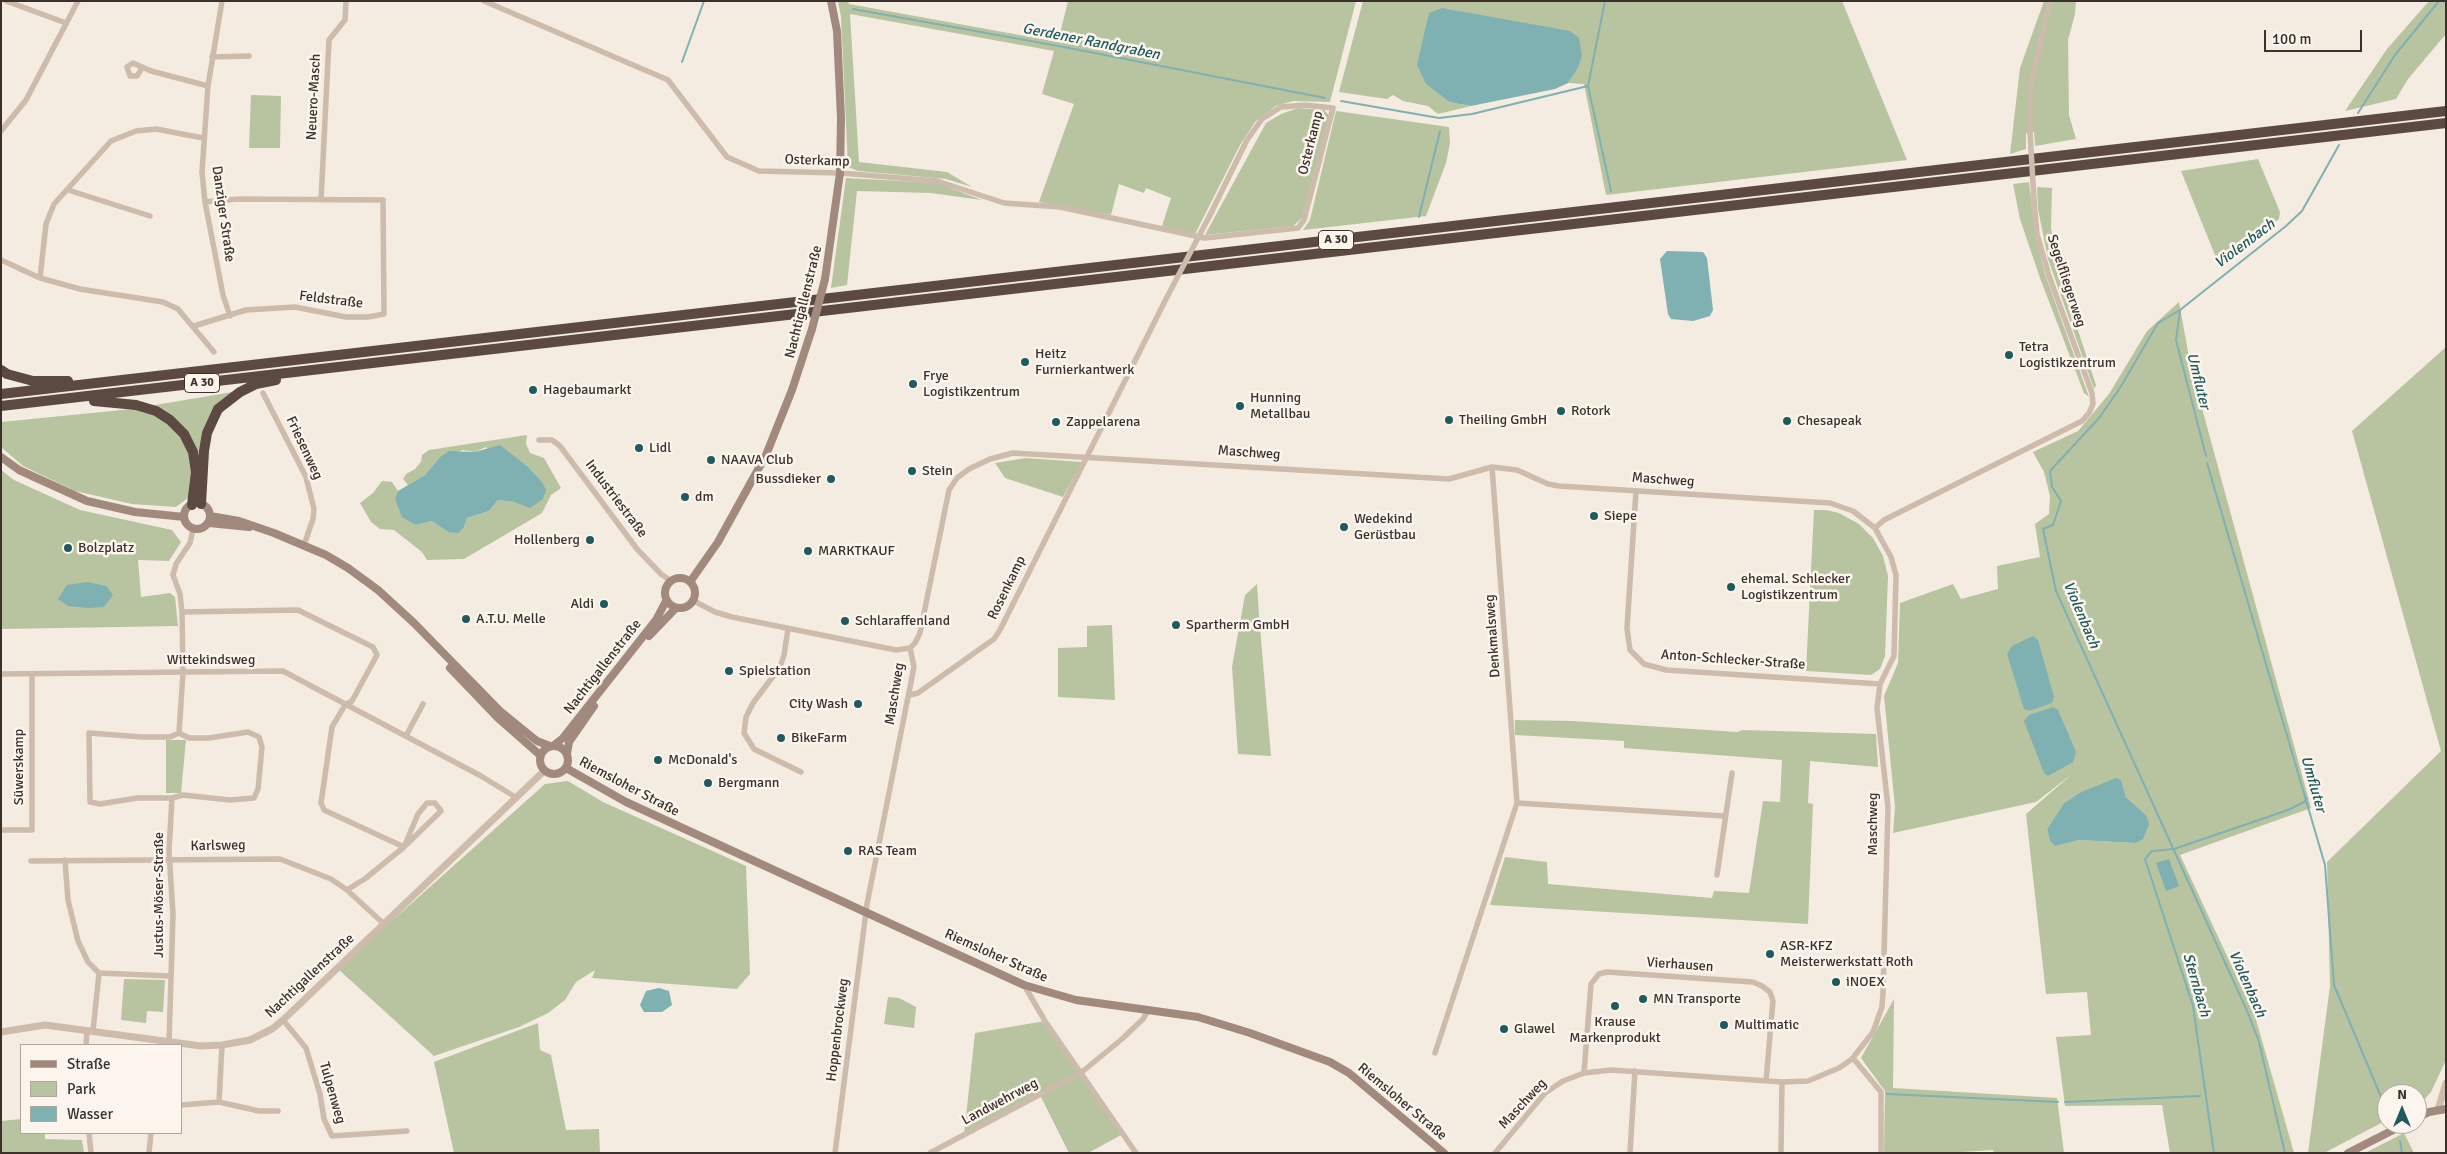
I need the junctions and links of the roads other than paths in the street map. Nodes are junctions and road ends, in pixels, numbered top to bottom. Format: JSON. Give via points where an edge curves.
{"nodes":[{"id":1,"x":6,"y":1,"type":"edge"},
{"id":2,"x":78,"y":1,"type":"edge"},
{"id":3,"x":222,"y":1,"type":"edge"},
{"id":4,"x":346,"y":1,"type":"edge"},
{"id":5,"x":484,"y":1,"type":"edge"},
{"id":6,"x":831,"y":1,"type":"edge"},
{"id":7,"x":2050,"y":1,"type":"edge"},
{"id":8,"x":66,"y":23,"type":"junction"},
{"id":9,"x":249,"y":56,"type":"dead end"},
{"id":10,"x":212,"y":57,"type":"junction"},
{"id":11,"x":142,"y":68,"type":"dead end"},
{"id":12,"x":208,"y":86,"type":"junction"},
{"id":13,"x":2446,"y":111,"type":"edge"},
{"id":14,"x":2446,"y":123,"type":"edge"},
{"id":15,"x":1,"y":131,"type":"edge"},
{"id":16,"x":203,"y":138,"type":"junction"},
{"id":17,"x":840,"y":173,"type":"junction"},
{"id":18,"x":68,"y":190,"type":"junction"},
{"id":19,"x":321,"y":200,"type":"junction"},
{"id":20,"x":205,"y":202,"type":"junction"},
{"id":21,"x":150,"y":216,"type":"dead end"},
{"id":22,"x":1,"y":260,"type":"edge"},
{"id":23,"x":40,"y":278,"type":"junction"},
{"id":24,"x":230,"y":316,"type":"junction"},
{"id":25,"x":194,"y":326,"type":"junction"},
{"id":26,"x":214,"y":352,"type":"dead end"},
{"id":27,"x":339,"y":367,"type":"junction"},
{"id":28,"x":1,"y":370,"type":"edge"},
{"id":29,"x":114,"y":382,"type":"junction"},
{"id":30,"x":263,"y":393,"type":"dead end"},
{"id":31,"x":1,"y":394,"type":"edge"},
{"id":32,"x":65,"y":399,"type":"junction"},
{"id":33,"x":1,"y":406,"type":"edge"},
{"id":34,"x":539,"y":440,"type":"dead end"},
{"id":35,"x":1087,"y":456,"type":"junction"},
{"id":36,"x":1,"y":457,"type":"edge"},
{"id":37,"x":1492,"y":467,"type":"junction"},
{"id":38,"x":1636,"y":490,"type":"junction"},
{"id":39,"x":197,"y":504,"type":"junction"},
{"id":40,"x":184,"y":517,"type":"junction"},
{"id":41,"x":209,"y":520,"type":"junction"},
{"id":42,"x":1875,"y":528,"type":"junction"},
{"id":43,"x":193,"y":529,"type":"junction"},
{"id":44,"x":304,"y":545,"type":"junction"},
{"id":45,"x":671,"y":581,"type":"junction"},
{"id":46,"x":690,"y":582,"type":"junction"},
{"id":47,"x":666,"y":600,"type":"junction"},
{"id":48,"x":694,"y":601,"type":"junction"},
{"id":49,"x":676,"y":608,"type":"junction"},
{"id":50,"x":182,"y":612,"type":"junction"},
{"id":51,"x":402,"y":614,"type":"junction"},
{"id":52,"x":788,"y":629,"type":"junction"},
{"id":53,"x":910,"y":648,"type":"junction"},
{"id":54,"x":183,"y":673,"type":"junction"},
{"id":55,"x":1,"y":674,"type":"edge"},
{"id":56,"x":32,"y":674,"type":"junction"},
{"id":57,"x":1880,"y":684,"type":"junction"},
{"id":58,"x":909,"y":695,"type":"junction"},
{"id":59,"x":422,"y":704,"type":"dead end"},
{"id":60,"x":345,"y":705,"type":"junction"},
{"id":61,"x":179,"y":733,"type":"junction"},
{"id":62,"x":406,"y":736,"type":"junction"},
{"id":63,"x":552,"y":746,"type":"junction"},
{"id":64,"x":566,"y":754,"type":"junction"},
{"id":65,"x":540,"y":755,"type":"junction"},
{"id":66,"x":566,"y":768,"type":"junction"},
{"id":67,"x":544,"y":771,"type":"junction"},
{"id":68,"x":801,"y":772,"type":"dead end"},
{"id":69,"x":1732,"y":773,"type":"dead end"},
{"id":70,"x":172,"y":798,"type":"junction"},
{"id":71,"x":517,"y":798,"type":"junction"},
{"id":72,"x":1517,"y":803,"type":"junction"},
{"id":73,"x":1724,"y":816,"type":"junction"},
{"id":74,"x":1,"y":830,"type":"edge"},
{"id":75,"x":404,"y":847,"type":"junction"},
{"id":76,"x":170,"y":859,"type":"junction"},
{"id":77,"x":65,"y":860,"type":"junction"},
{"id":78,"x":31,"y":861,"type":"dead end"},
{"id":79,"x":1717,"y":875,"type":"dead end"},
{"id":80,"x":347,"y":890,"type":"junction"},
{"id":81,"x":866,"y":911,"type":"junction"},
{"id":82,"x":384,"y":924,"type":"junction"},
{"id":83,"x":99,"y":973,"type":"junction"},
{"id":84,"x":170,"y":976,"type":"junction"},
{"id":85,"x":1024,"y":985,"type":"junction"},
{"id":86,"x":1149,"y":1009,"type":"junction"},
{"id":87,"x":283,"y":1020,"type":"junction"},
{"id":88,"x":90,"y":1030,"type":"junction"},
{"id":89,"x":1,"y":1032,"type":"edge"},
{"id":90,"x":169,"y":1042,"type":"junction"},
{"id":91,"x":86,"y":1044,"type":"edge"},
{"id":92,"x":222,"y":1046,"type":"junction"},
{"id":93,"x":1436,"y":1053,"type":"dead end"},
{"id":94,"x":1853,"y":1058,"type":"junction"},
{"id":95,"x":1635,"y":1071,"type":"junction"},
{"id":96,"x":1082,"y":1072,"type":"junction"},
{"id":97,"x":1584,"y":1073,"type":"junction"},
{"id":98,"x":1766,"y":1081,"type":"junction"},
{"id":99,"x":1782,"y":1082,"type":"junction"},
{"id":100,"x":2446,"y":1083,"type":"edge"},
{"id":101,"x":219,"y":1102,"type":"junction"},
{"id":102,"x":182,"y":1104,"type":"edge"},
{"id":103,"x":2442,"y":1109,"type":"edge"},
{"id":104,"x":278,"y":1110,"type":"dead end"},
{"id":105,"x":2427,"y":1114,"type":"edge"},
{"id":106,"x":407,"y":1131,"type":"dead end"},
{"id":107,"x":89,"y":1134,"type":"edge"},
{"id":108,"x":151,"y":1134,"type":"edge"},
{"id":109,"x":2385,"y":1134,"type":"edge"},
{"id":110,"x":90,"y":1153,"type":"edge"},
{"id":111,"x":149,"y":1153,"type":"edge"},
{"id":112,"x":835,"y":1153,"type":"edge"},
{"id":113,"x":930,"y":1153,"type":"edge"},
{"id":114,"x":1136,"y":1153,"type":"edge"},
{"id":115,"x":1444,"y":1153,"type":"edge"},
{"id":116,"x":1495,"y":1153,"type":"edge"},
{"id":117,"x":1630,"y":1153,"type":"edge"},
{"id":118,"x":1781,"y":1153,"type":"edge"},
{"id":119,"x":1881,"y":1153,"type":"edge"},
{"id":120,"x":2348,"y":1153,"type":"edge"}],
"edges":[{"from":1,"to":8,"type":"street"},
{"from":2,"to":8,"type":"street"},
{"from":3,"to":10,"type":"street","name":"Danziger Straße"},
{"from":4,"to":19,"type":"street","name":"Neuero-Masch","via":[[345,20],[329,40]]},
{"from":5,"to":17,"type":"street","name":"Osterkamp","via":[[668,80],[727,157],[759,171]]},
{"from":6,"to":17,"type":"main road","name":"Nachtigallenstraße","via":[[837,31]]},
{"from":7,"to":42,"type":"street","name":"Segelfliegerweg","bridge":true,"via":[[2030,88],[2037,234],[2092,392],[2093,404],[2082,421],[1884,520]]},
{"from":8,"to":15,"type":"street","via":[[26,100]]},
{"from":9,"to":10,"type":"street"},
{"from":10,"to":12,"type":"street","name":"Danziger Straße"},
{"from":11,"to":12,"type":"street"},
{"from":12,"to":16,"type":"street","name":"Danziger Straße"},
{"from":13,"to":29,"type":"highway","number":"A 30"},
{"from":14,"to":27,"type":"highway","number":"A 30"},
{"from":16,"to":18,"type":"street","via":[[156,129],[121,135],[111,141]]},
{"from":16,"to":20,"type":"street","name":"Danziger Straße"},
{"from":17,"to":35,"type":"street","name":"Osterkamp","bridge":true,"via":[[937,180],[1004,203],[1060,207],[1205,238],[1298,228],[1304,220],[1333,108],[1280,107],[1262,119],[1247,140],[1210,215],[1167,297]]},
{"from":17,"to":46,"type":"main road","name":"Nachtigallenstraße","bridge":true,"via":[[825,280],[792,390],[766,455],[718,542]]},
{"from":18,"to":21,"type":"street"},
{"from":18,"to":23,"type":"street","via":[[54,204],[46,224]]},
{"from":19,"to":20,"type":"street"},
{"from":19,"to":24,"type":"street","name":"Feldstraße","via":[[383,200],[384,314],[346,317],[295,307],[246,310]]},
{"from":20,"to":24,"type":"street","name":"Danziger Straße","via":[[223,296]]},
{"from":22,"to":23,"type":"street"},
{"from":23,"to":25,"type":"street","via":[[80,289],[163,302],[178,309]]},
{"from":24,"to":25,"type":"street","name":"Feldstraße"},
{"from":25,"to":26,"type":"street"},
{"from":27,"to":32,"type":"highway","number":"A 30"},
{"from":27,"to":39,"type":"highway","via":[[256,384],[226,401],[218,409],[208,433]]},
{"from":28,"to":29,"type":"highway","via":[[33,381]]},
{"from":29,"to":31,"type":"highway","number":"A 30"},
{"from":30,"to":44,"type":"street","name":"Friesenweg","via":[[301,464],[309,486],[313,519]]},
{"from":32,"to":33,"type":"highway","number":"A 30"},
{"from":32,"to":39,"type":"highway","via":[[136,405],[156,411],[170,420],[184,434],[193,452]]},
{"from":34,"to":45,"type":"street","name":"Industriestraße","via":[[552,440],[560,446],[637,549]]},
{"from":35,"to":37,"type":"street","name":"Maschweg","via":[[1449,479]]},
{"from":35,"to":53,"type":"street","name":"Maschweg","via":[[1013,453],[976,466],[957,478],[949,490],[920,633]]},
{"from":35,"to":58,"type":"street","name":"Rosenkamp","via":[[994,639],[918,693]]},
{"from":36,"to":40,"type":"main road","via":[[19,470],[87,501],[135,512]]},
{"from":37,"to":38,"type":"street","name":"Maschweg","via":[[1518,470],[1559,486]]},
{"from":37,"to":72,"type":"street","name":"Denkmalsweg"},
{"from":38,"to":42,"type":"street","name":"Maschweg","via":[[1830,503],[1852,512]]},
{"from":38,"to":57,"type":"street","name":"Anton-Schlecker-Straße","via":[[1627,628],[1630,650],[1644,664],[1666,670]]},
{"from":39,"to":40,"type":"main road","via":[[186,510]]},
{"from":39,"to":41,"type":"main road","via":[[208,509]]},
{"from":40,"to":43,"type":"main road"},
{"from":41,"to":43,"type":"main road","via":[[202,528]]},
{"from":41,"to":44,"type":"main road","via":[[252,527]]},
{"from":42,"to":57,"type":"street","name":"Maschweg","via":[[1891,557],[1896,575],[1894,656]]},
{"from":43,"to":50,"type":"street","via":[[190,543],[174,570]]},
{"from":44,"to":51,"type":"main road","via":[[348,568],[378,590]]},
{"from":45,"to":46,"type":"main road","via":[[681,578]]},
{"from":45,"to":47,"type":"main road","via":[[666,588]]},
{"from":46,"to":48,"type":"main road","via":[[695,591]]},
{"from":47,"to":49,"type":"main road"},
{"from":47,"to":63,"type":"main road","name":"Nachtigallenstraße","via":[[656,620],[563,738]]},
{"from":48,"to":49,"type":"main road","via":[[686,608]]},
{"from":48,"to":52,"type":"street","via":[[722,615]]},
{"from":49,"to":64,"type":"main road","name":"Nachtigallenstraße","via":[[601,698],[569,742]]},
{"from":50,"to":54,"type":"street"},
{"from":50,"to":60,"type":"street","via":[[298,610],[373,647],[377,655],[352,701]]},
{"from":51,"to":63,"type":"main road","via":[[500,711],[537,742]]},
{"from":51,"to":65,"type":"main road","via":[[498,718]]},
{"from":52,"to":53,"type":"street","via":[[896,650]]},
{"from":52,"to":68,"type":"street","via":[[780,666],[753,703],[746,717],[744,733],[754,749]]},
{"from":53,"to":58,"type":"street","name":"Maschweg","via":[[914,667]]},
{"from":54,"to":56,"type":"street","name":"Wittekindsweg"},
{"from":54,"to":60,"type":"street","name":"Wittekindsweg","via":[[283,671]]},
{"from":54,"to":61,"type":"street"},
{"from":55,"to":56,"type":"street","name":"Wittekindsweg"},
{"from":56,"to":74,"type":"street","name":"Süwerskamp","via":[[32,830]]},
{"from":57,"to":94,"type":"street","name":"Maschweg","via":[[1877,708],[1888,807],[1882,1007],[1873,1032]]},
{"from":58,"to":81,"type":"street","name":"Maschweg"},
{"from":59,"to":62,"type":"street"},
{"from":60,"to":62,"type":"street","name":"Wittekindsweg"},
{"from":60,"to":75,"type":"street","via":[[332,727],[321,803],[324,810]]},
{"from":61,"to":70,"type":"street","via":[[189,738],[248,732],[259,737],[262,747],[258,789],[254,798],[249,799]]},
{"from":61,"to":70,"type":"street","via":[[170,737],[142,737],[89,733],[90,802]]},
{"from":62,"to":71,"type":"street","name":"Wittekindsweg"},
{"from":63,"to":64,"type":"main road"},
{"from":63,"to":65,"type":"main road"},
{"from":64,"to":66,"type":"main road"},
{"from":65,"to":67,"type":"main road"},
{"from":66,"to":67,"type":"main road","via":[[554,775]]},
{"from":66,"to":81,"type":"main road","name":"Riemsloher Straße","via":[[626,802]]},
{"from":67,"to":71,"type":"street","name":"Nachtigallenstraße"},
{"from":69,"to":73,"type":"street"},
{"from":70,"to":76,"type":"street","name":"Justus-Möser-Straße"},
{"from":71,"to":82,"type":"street","name":"Nachtigallenstraße"},
{"from":72,"to":73,"type":"street"},
{"from":72,"to":93,"type":"street","name":"Denkmalsweg"},
{"from":73,"to":79,"type":"street"},
{"from":75,"to":75,"type":"street","via":[[441,811],[435,802],[427,802],[418,814]]},
{"from":75,"to":80,"type":"street"},
{"from":76,"to":77,"type":"street","name":"Karlsweg"},
{"from":76,"to":80,"type":"street","name":"Karlsweg","via":[[280,859],[331,879]]},
{"from":76,"to":84,"type":"street","name":"Justus-Möser-Straße","via":[[173,914]]},
{"from":77,"to":78,"type":"street","name":"Karlsweg"},
{"from":77,"to":83,"type":"street","via":[[68,900],[78,941],[88,962]]},
{"from":80,"to":82,"type":"street","name":"Karlsweg"},
{"from":81,"to":85,"type":"main road","name":"Riemsloher Straße"},
{"from":81,"to":112,"type":"street","name":"Hoppenbrockweg"},
{"from":82,"to":87,"type":"street","name":"Nachtigallenstraße"},
{"from":83,"to":84,"type":"street"},
{"from":83,"to":88,"type":"street"},
{"from":84,"to":90,"type":"street","name":"Justus-Möser-Straße"},
{"from":85,"to":86,"type":"main road","name":"Riemsloher Straße","via":[[1076,1000]]},
{"from":85,"to":96,"type":"street"},
{"from":86,"to":96,"type":"street","name":"Landwehrweg","via":[[1122,1039]]},
{"from":86,"to":115,"type":"main road","name":"Riemsloher Straße","via":[[1221,1023],[1330,1062],[1349,1073]]},
{"from":87,"to":92,"type":"street","name":"Nachtigallenstraße","via":[[250,1040]]},
{"from":87,"to":106,"type":"street","name":"Tulpenweg","via":[[306,1048],[324,1118],[332,1136]]},
{"from":88,"to":89,"type":"street","name":"Nachtigallenstraße","via":[[45,1025]]},
{"from":88,"to":90,"type":"street","name":"Nachtigallenstraße"},
{"from":88,"to":91,"type":"street"},
{"from":90,"to":92,"type":"street","name":"Nachtigallenstraße"},
{"from":92,"to":101,"type":"street"},
{"from":94,"to":99,"type":"street","name":"Maschweg","via":[[1820,1077]]},
{"from":94,"to":119,"type":"street","via":[[1882,1092]]},
{"from":95,"to":97,"type":"street","name":"Maschweg"},
{"from":95,"to":98,"type":"street","name":"Maschweg"},
{"from":95,"to":117,"type":"street"},
{"from":96,"to":113,"type":"street","name":"Landwehrweg"},
{"from":96,"to":114,"type":"street"},
{"from":97,"to":98,"type":"street","name":"Vierhausen","via":[[1591,984],[1599,974],[1607,972],[1753,982],[1762,986],[1770,992],[1773,1001]]},
{"from":97,"to":116,"type":"street","name":"Maschweg","via":[[1563,1081],[1546,1093]]},
{"from":98,"to":99,"type":"street","name":"Maschweg"},
{"from":99,"to":118,"type":"street"},
{"from":100,"to":103,"type":"street"},
{"from":101,"to":102,"type":"street"},
{"from":101,"to":104,"type":"street","via":[[259,1111]]},
{"from":103,"to":105,"type":"main road"},
{"from":107,"to":110,"type":"street"},
{"from":108,"to":111,"type":"street"},
{"from":109,"to":120,"type":"main road"}]}
